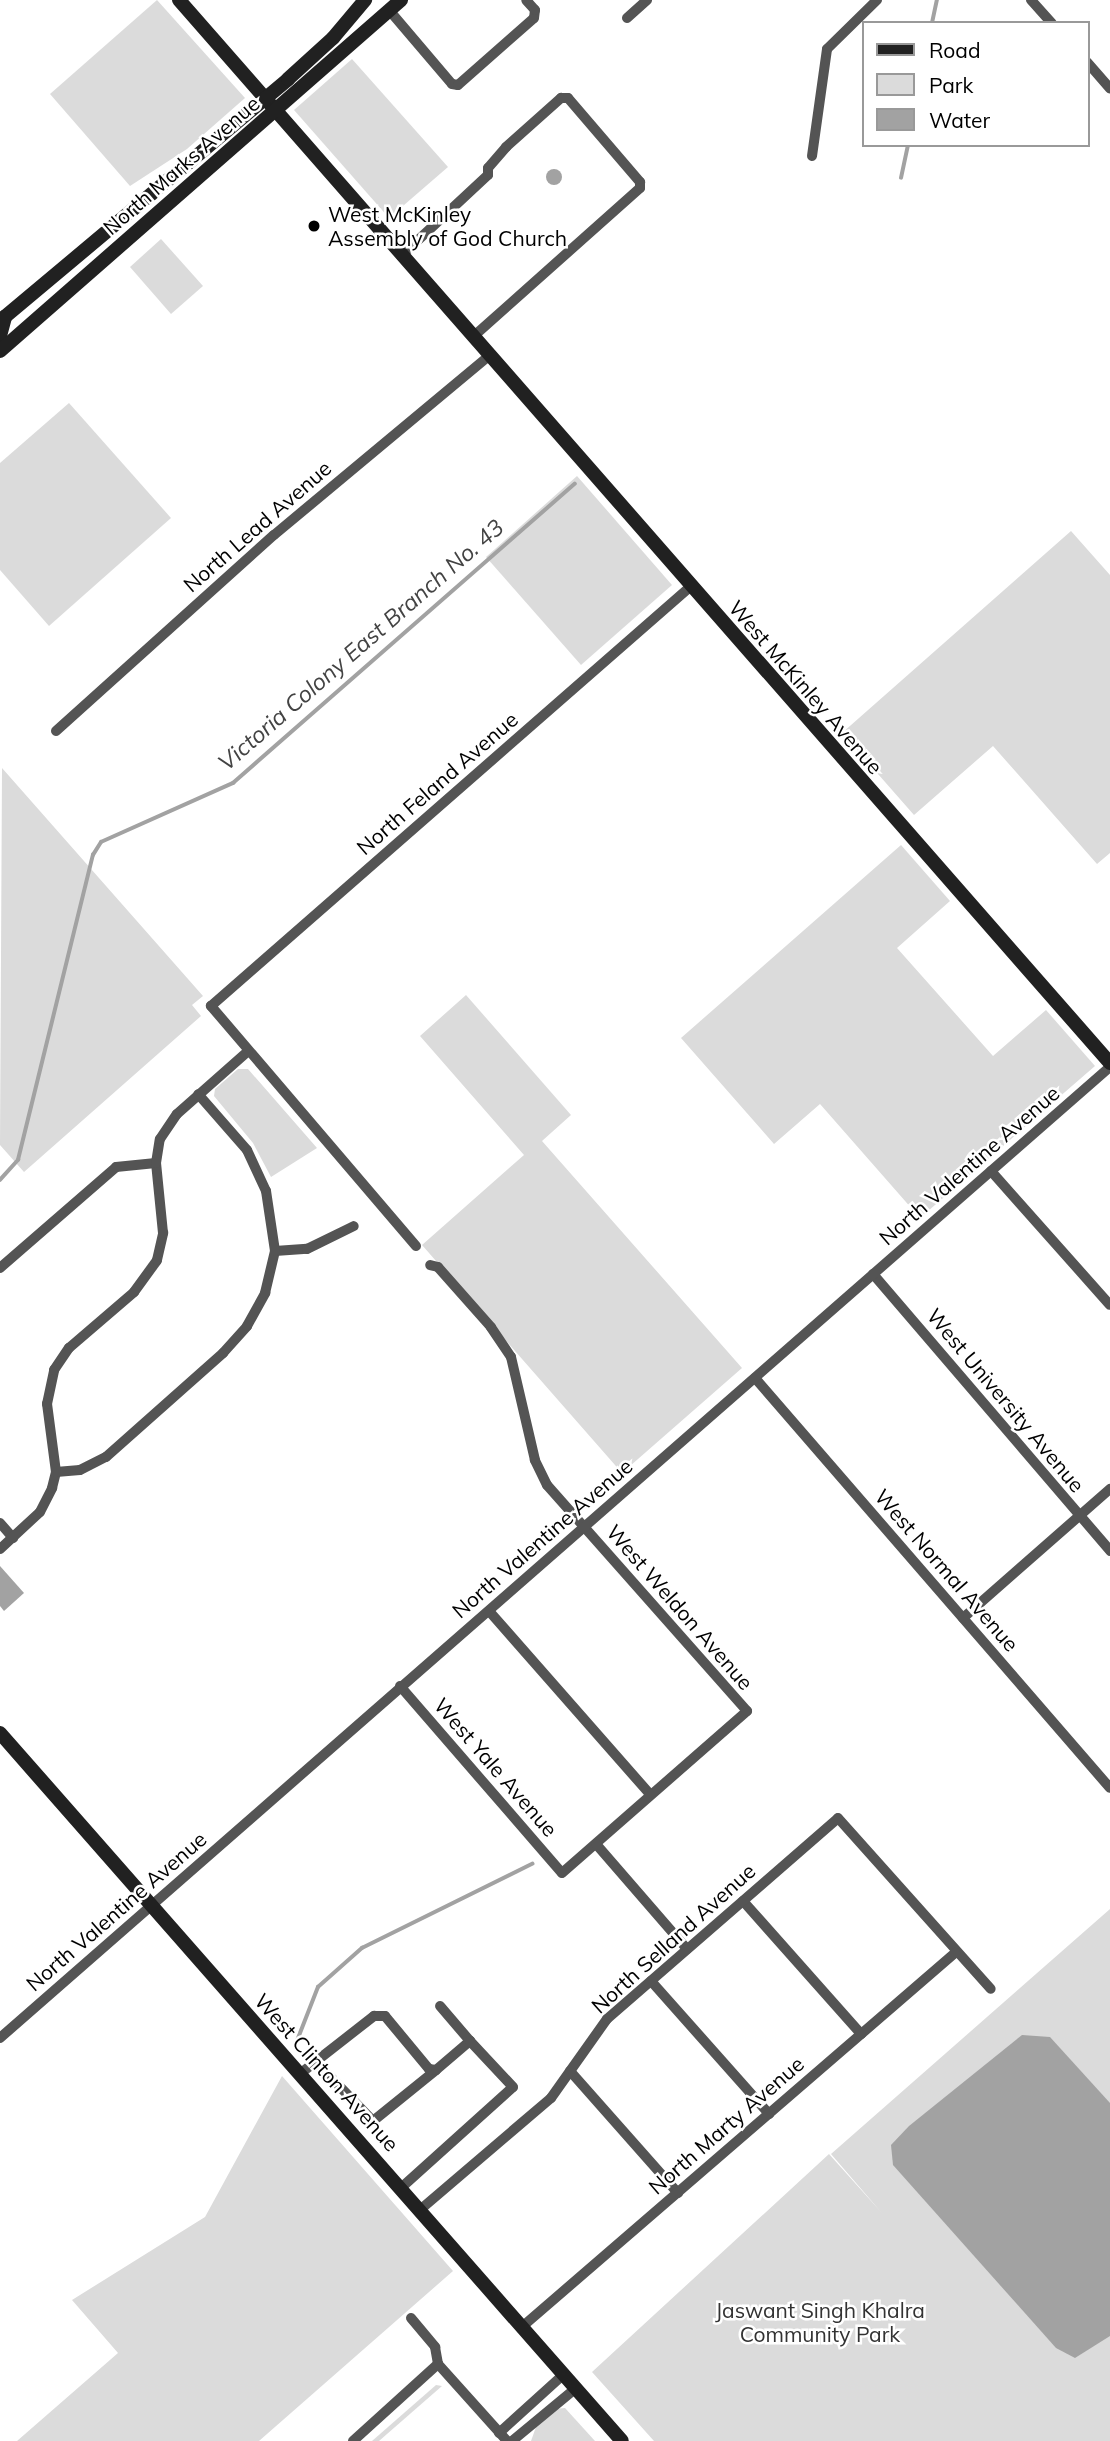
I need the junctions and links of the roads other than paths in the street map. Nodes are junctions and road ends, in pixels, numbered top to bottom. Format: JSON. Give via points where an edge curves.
{"nodes":[{"id":1,"x":178,"y":0,"type":"edge"},
{"id":2,"x":365,"y":0,"type":"edge"},
{"id":3,"x":401,"y":0,"type":"edge"},
{"id":4,"x":526,"y":0,"type":"edge"},
{"id":5,"x":647,"y":0,"type":"edge"},
{"id":6,"x":877,"y":0,"type":"edge"},
{"id":7,"x":1031,"y":0,"type":"edge"},
{"id":8,"x":389,"y":10,"type":"junction"},
{"id":9,"x":627,"y":18,"type":"dead end"},
{"id":10,"x":1050,"y":21,"type":"edge"},
{"id":11,"x":1089,"y":64,"type":"edge"},
{"id":12,"x":1110,"y":88,"type":"edge"},
{"id":13,"x":268,"y":106,"type":"junction"},
{"id":14,"x":813,"y":156,"type":"dead end"},
{"id":15,"x":401,"y":256,"type":"junction"},
{"id":16,"x":2,"y":319,"type":"edge"},
{"id":17,"x":0,"y":336,"type":"edge"},
{"id":18,"x":473,"y":337,"type":"junction"},
{"id":19,"x":0,"y":351,"type":"edge"},
{"id":20,"x":489,"y":356,"type":"junction"},
{"id":21,"x":690,"y":587,"type":"junction"},
{"id":22,"x":56,"y":731,"type":"dead end"},
{"id":23,"x":247,"y":1052,"type":"junction"},
{"id":24,"x":1110,"y":1065,"type":"edge"},
{"id":25,"x":198,"y":1094,"type":"junction"},
{"id":26,"x":156,"y":1163,"type":"junction"},
{"id":27,"x":991,"y":1171,"type":"junction"},
{"id":28,"x":354,"y":1226,"type":"dead end"},
{"id":29,"x":416,"y":1246,"type":"dead end"},
{"id":30,"x":275,"y":1251,"type":"junction"},
{"id":31,"x":430,"y":1265,"type":"dead end"},
{"id":32,"x":0,"y":1268,"type":"edge"},
{"id":33,"x":873,"y":1274,"type":"junction"},
{"id":34,"x":1110,"y":1305,"type":"edge"},
{"id":35,"x":755,"y":1378,"type":"junction"},
{"id":36,"x":56,"y":1472,"type":"junction"},
{"id":37,"x":1110,"y":1489,"type":"edge"},
{"id":38,"x":1079,"y":1516,"type":"junction"},
{"id":39,"x":0,"y":1523,"type":"edge"},
{"id":40,"x":585,"y":1527,"type":"junction"},
{"id":41,"x":13,"y":1538,"type":"junction"},
{"id":42,"x":0,"y":1549,"type":"edge"},
{"id":43,"x":1110,"y":1551,"type":"edge"},
{"id":44,"x":489,"y":1611,"type":"junction"},
{"id":45,"x":963,"y":1618,"type":"junction"},
{"id":46,"x":400,"y":1686,"type":"junction"},
{"id":47,"x":0,"y":1733,"type":"edge"},
{"id":48,"x":1110,"y":1788,"type":"edge"},
{"id":49,"x":650,"y":1794,"type":"junction"},
{"id":50,"x":596,"y":1844,"type":"junction"},
{"id":51,"x":743,"y":1901,"type":"junction"},
{"id":52,"x":151,"y":1906,"type":"junction"},
{"id":53,"x":687,"y":1950,"type":"junction"},
{"id":54,"x":955,"y":1953,"type":"junction"},
{"id":55,"x":652,"y":1980,"type":"junction"},
{"id":56,"x":992,"y":1989,"type":"dead end"},
{"id":57,"x":440,"y":2006,"type":"dead end"},
{"id":58,"x":861,"y":2034,"type":"junction"},
{"id":59,"x":0,"y":2038,"type":"edge"},
{"id":60,"x":470,"y":2041,"type":"junction"},
{"id":61,"x":316,"y":2062,"type":"junction"},
{"id":62,"x":436,"y":2070,"type":"junction"},
{"id":63,"x":570,"y":2071,"type":"junction"},
{"id":64,"x":301,"y":2073,"type":"junction"},
{"id":65,"x":769,"y":2114,"type":"junction"},
{"id":66,"x":401,"y":2187,"type":"junction"},
{"id":67,"x":678,"y":2193,"type":"junction"},
{"id":68,"x":421,"y":2209,"type":"junction"},
{"id":69,"x":411,"y":2319,"type":"dead end"},
{"id":70,"x":523,"y":2326,"type":"junction"},
{"id":71,"x":438,"y":2364,"type":"junction"},
{"id":72,"x":564,"y":2374,"type":"junction"},
{"id":73,"x":576,"y":2388,"type":"junction"},
{"id":74,"x":506,"y":2438,"type":"edge"},
{"id":75,"x":353,"y":2441,"type":"edge"},
{"id":76,"x":622,"y":2441,"type":"edge"}],
"edges":[{"from":1,"to":13,"type":"main road","name":"West McKinley Avenue"},
{"from":2,"to":13,"type":"main road","name":"North Marks Avenue"},
{"from":3,"to":8,"type":"main road","name":"North Marks Avenue"},
{"from":4,"to":8,"type":"street","via":[[535,10],[534,18],[458,85],[452,84]]},
{"from":5,"to":9,"type":"street"},
{"from":6,"to":14,"type":"street","via":[[827,49]]},
{"from":7,"to":10,"type":"street"},
{"from":8,"to":13,"type":"main road","name":"North Marks Avenue"},
{"from":11,"to":12,"type":"street"},
{"from":13,"to":15,"type":"main road","name":"West McKinley Avenue"},
{"from":13,"to":16,"type":"main road","name":"North Marks Avenue"},
{"from":13,"to":19,"type":"main road","name":"North Marks Avenue"},
{"from":15,"to":18,"type":"main road","name":"West McKinley Avenue"},
{"from":15,"to":18,"type":"street","via":[[471,193],[506,146],[561,98],[568,98],[640,182],[639,188]]},
{"from":16,"to":17,"type":"main road"},
{"from":18,"to":20,"type":"main road","name":"West McKinley Avenue"},
{"from":20,"to":21,"type":"main road","name":"West McKinley Avenue"},
{"from":20,"to":22,"type":"street","name":"North Lead Avenue","via":[[264,544]]},
{"from":21,"to":23,"type":"street","name":"North Feland Avenue","via":[[210,1009]]},
{"from":21,"to":24,"type":"main road","name":"West McKinley Avenue"},
{"from":23,"to":25,"type":"street"},
{"from":23,"to":29,"type":"street"},
{"from":24,"to":27,"type":"street","name":"North Valentine Avenue"},
{"from":25,"to":26,"type":"street","via":[[167,1125]]},
{"from":25,"to":30,"type":"street","via":[[256,1165],[271,1211]]},
{"from":26,"to":32,"type":"street","via":[[116,1167]]},
{"from":26,"to":36,"type":"street","via":[[163,1233],[157,1260],[134,1292],[69,1348],[50,1380],[47,1404]]},
{"from":27,"to":33,"type":"street","name":"North Valentine Avenue"},
{"from":27,"to":34,"type":"street"},
{"from":28,"to":30,"type":"street","via":[[307,1249]]},
{"from":30,"to":36,"type":"street","via":[[257,1310],[223,1353],[106,1457],[80,1470]]},
{"from":31,"to":40,"type":"street","name":"West Weldon Avenue","via":[[438,1267],[491,1327],[511,1357],[535,1461],[547,1485]]},
{"from":33,"to":35,"type":"street","name":"North Valentine Avenue"},
{"from":33,"to":38,"type":"street","name":"West University Avenue"},
{"from":35,"to":40,"type":"street","name":"North Valentine Avenue"},
{"from":35,"to":45,"type":"street","name":"West Normal Avenue"},
{"from":36,"to":41,"type":"street","via":[[40,1512]]},
{"from":37,"to":38,"type":"street"},
{"from":38,"to":43,"type":"street","name":"West University Avenue"},
{"from":38,"to":45,"type":"street"},
{"from":39,"to":41,"type":"street"},
{"from":40,"to":44,"type":"street","name":"North Valentine Avenue"},
{"from":40,"to":49,"type":"street","name":"West Weldon Avenue","via":[[747,1711]]},
{"from":41,"to":42,"type":"street"},
{"from":44,"to":46,"type":"street","name":"North Valentine Avenue"},
{"from":44,"to":49,"type":"street"},
{"from":45,"to":48,"type":"street","name":"West Normal Avenue"},
{"from":46,"to":50,"type":"street","name":"West Yale Avenue","via":[[562,1873]]},
{"from":46,"to":52,"type":"street","name":"North Valentine Avenue"},
{"from":47,"to":52,"type":"main road","name":"West Clinton Avenue"},
{"from":49,"to":50,"type":"street"},
{"from":50,"to":53,"type":"street"},
{"from":51,"to":53,"type":"street","name":"North Selland Avenue"},
{"from":51,"to":54,"type":"street","name":"North Selland Avenue","via":[[838,1818]]},
{"from":51,"to":58,"type":"street"},
{"from":52,"to":59,"type":"street","name":"North Valentine Avenue"},
{"from":52,"to":64,"type":"main road","name":"West Clinton Avenue"},
{"from":53,"to":55,"type":"street","name":"North Selland Avenue"},
{"from":54,"to":56,"type":"street"},
{"from":54,"to":58,"type":"street","name":"North Marty Avenue"},
{"from":55,"to":63,"type":"street","name":"North Selland Avenue","via":[[607,2019]]},
{"from":55,"to":65,"type":"street"},
{"from":57,"to":60,"type":"street"},
{"from":58,"to":65,"type":"street","name":"North Marty Avenue"},
{"from":60,"to":62,"type":"street"},
{"from":60,"to":66,"type":"street","via":[[513,2087]]},
{"from":61,"to":62,"type":"street","via":[[374,2016],[385,2016],[429,2069]]},
{"from":61,"to":62,"type":"street","via":[[373,2121]]},
{"from":61,"to":64,"type":"street"},
{"from":63,"to":67,"type":"street"},
{"from":63,"to":68,"type":"street","name":"North Selland Avenue","via":[[551,2098]]},
{"from":64,"to":66,"type":"main road","name":"West Clinton Avenue"},
{"from":65,"to":67,"type":"street","name":"North Marty Avenue"},
{"from":66,"to":68,"type":"main road","name":"West Clinton Avenue"},
{"from":67,"to":70,"type":"street","name":"North Marty Avenue"},
{"from":68,"to":70,"type":"main road","name":"West Clinton Avenue"},
{"from":69,"to":71,"type":"street","via":[[435,2347]]},
{"from":70,"to":72,"type":"main road","name":"West Clinton Avenue"},
{"from":71,"to":74,"type":"street"},
{"from":71,"to":75,"type":"street"},
{"from":72,"to":73,"type":"main road","name":"West Clinton Avenue"},
{"from":72,"to":74,"type":"street"},
{"from":73,"to":74,"type":"street"},
{"from":73,"to":76,"type":"main road","name":"West Clinton Avenue"}]}
